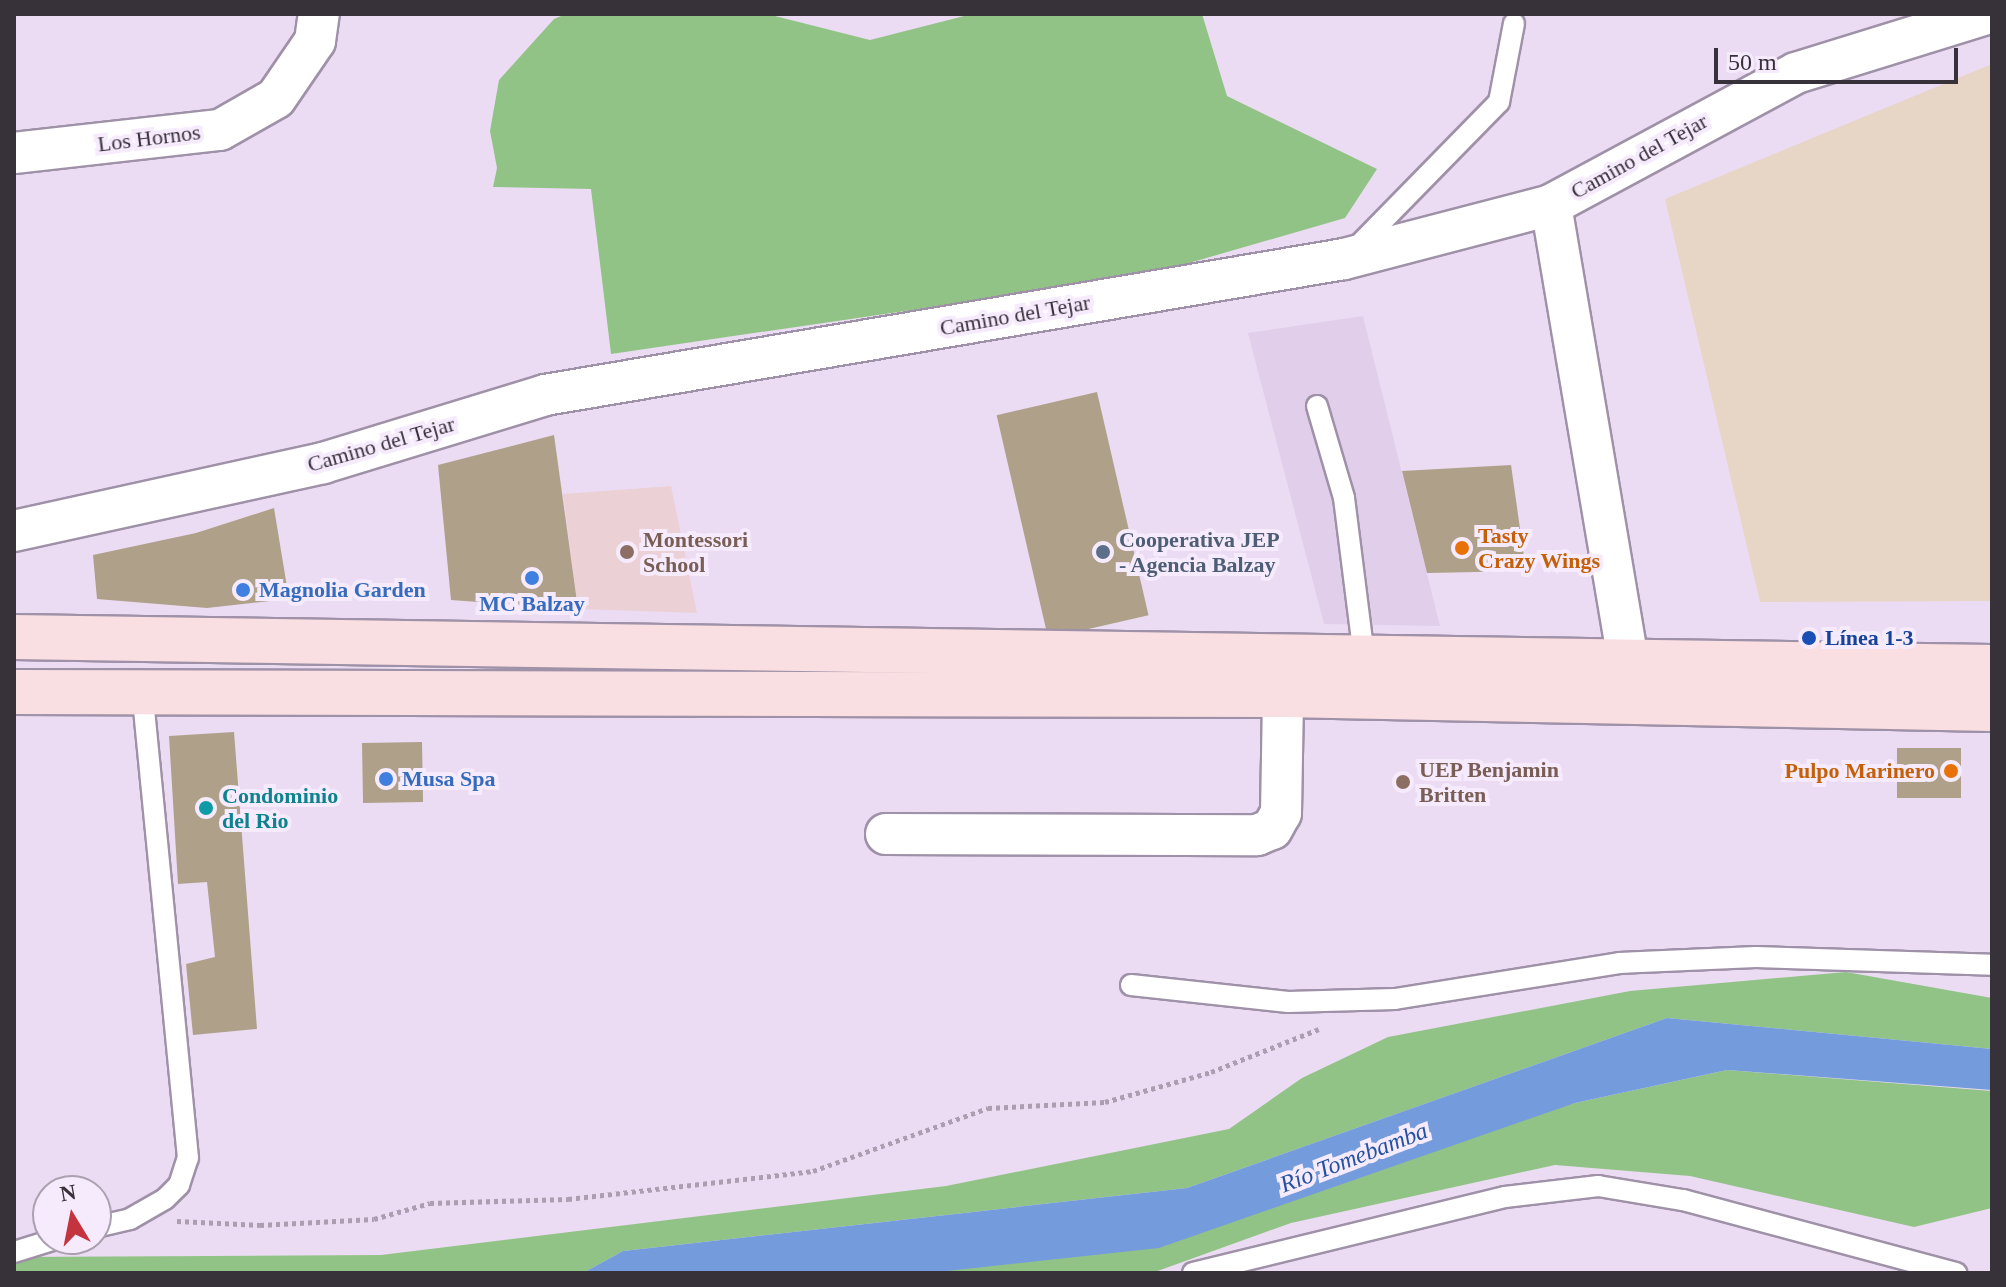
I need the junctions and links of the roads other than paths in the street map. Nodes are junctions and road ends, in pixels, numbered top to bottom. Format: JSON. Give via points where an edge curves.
{"nodes":[{"id":1,"x":319,"y":14,"type":"edge"},
{"id":2,"x":1987,"y":14,"type":"edge"},
{"id":3,"x":1514,"y":23,"type":"dead end"},
{"id":4,"x":14,"y":153,"type":"edge"},
{"id":5,"x":1551,"y":205,"type":"junction"},
{"id":6,"x":1344,"y":259,"type":"junction"},
{"id":7,"x":1317,"y":406,"type":"dead end"},
{"id":8,"x":14,"y":531,"type":"edge"},
{"id":9,"x":14,"y":637,"type":"edge"},
{"id":10,"x":1364,"y":657,"type":"junction"},
{"id":11,"x":1628,"y":661,"type":"junction"},
{"id":12,"x":1992,"y":667,"type":"edge"},
{"id":13,"x":142,"y":691,"type":"junction"},
{"id":14,"x":14,"y":692,"type":"edge"},
{"id":15,"x":1283,"y":695,"type":"junction"},
{"id":16,"x":1992,"y":709,"type":"edge"},
{"id":17,"x":886,"y":834,"type":"dead end"},
{"id":18,"x":1992,"y":965,"type":"edge"},
{"id":19,"x":1131,"y":985,"type":"dead end"},
{"id":20,"x":112,"y":1223,"type":"edge"},
{"id":21,"x":1193,"y":1273,"type":"edge"},
{"id":22,"x":1956,"y":1273,"type":"edge"}],
"edges":[{"from":1,"to":4,"type":"street","name":"Los Hornos","via":[[315,41],[276,98],[220,130]]},
{"from":2,"to":5,"type":"street","name":"Camino del Tejar","via":[[1796,73]]},
{"from":3,"to":6,"type":"lane","via":[[1499,102]]},
{"from":5,"to":6,"type":"street","name":"Camino del Tejar"},
{"from":5,"to":11,"type":"street"},
{"from":6,"to":8,"type":"street","name":"Camino del Tejar","via":[[545,395],[323,463]]},
{"from":7,"to":10,"type":"lane","via":[[1344,498]]},
{"from":9,"to":10,"type":"main road"},
{"from":10,"to":11,"type":"main road"},
{"from":11,"to":12,"type":"main road"},
{"from":13,"to":14,"type":"main road"},
{"from":13,"to":15,"type":"main road"},
{"from":13,"to":20,"type":"lane","via":[[188,1158],[171,1195]]},
{"from":15,"to":16,"type":"main road"},
{"from":15,"to":17,"type":"street","via":[[1281,813],[1272,829],[1257,835]]},
{"from":18,"to":19,"type":"lane","via":[[1756,957],[1619,963],[1395,999],[1288,1002]]},
{"from":21,"to":22,"type":"lane","via":[[1505,1197],[1598,1186],[1683,1200]]}]}
